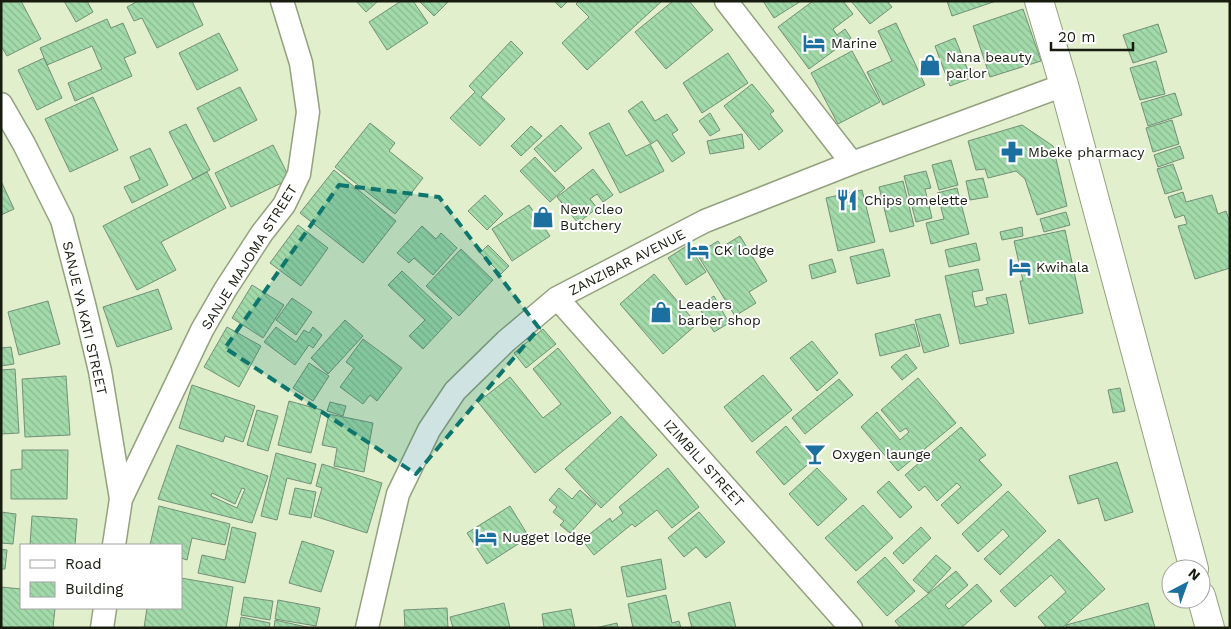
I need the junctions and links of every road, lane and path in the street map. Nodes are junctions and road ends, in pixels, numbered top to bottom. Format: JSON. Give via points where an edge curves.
{"nodes":[{"id":1,"x":282,"y":1,"type":"edge"},
{"id":2,"x":726,"y":1,"type":"edge"},
{"id":3,"x":1039,"y":1,"type":"edge"},
{"id":4,"x":1064,"y":85,"type":"junction"},
{"id":5,"x":1,"y":104,"type":"edge"},
{"id":6,"x":852,"y":164,"type":"junction"},
{"id":7,"x":558,"y":298,"type":"junction"},
{"id":8,"x":121,"y":499,"type":"junction"},
{"id":9,"x":114,"y":544,"type":"edge"},
{"id":10,"x":1191,"y":559,"type":"edge"},
{"id":11,"x":105,"y":609,"type":"edge"},
{"id":12,"x":1205,"y":609,"type":"edge"},
{"id":13,"x":102,"y":628,"type":"edge"},
{"id":14,"x":367,"y":628,"type":"edge"},
{"id":15,"x":851,"y":628,"type":"edge"},
{"id":16,"x":1210,"y":628,"type":"edge"}],
"edges":[{"from":1,"to":8,"type":"street","name":"SANJE MAJOMA STREET","via":[[301,63],[308,112],[299,174],[284,205],[262,233],[202,330]]},
{"from":2,"to":6,"type":"street"},
{"from":3,"to":4,"type":"main road"},
{"from":4,"to":6,"type":"street","name":"ZANZIBAR AVENUE"},
{"from":4,"to":10,"type":"main road"},
{"from":5,"to":8,"type":"street","name":"SANJE YA KATI STREET","via":[[62,220],[100,371]]},
{"from":6,"to":7,"type":"street","name":"ZANZIBAR AVENUE","via":[[705,221]]},
{"from":7,"to":14,"type":"street","name":"ZANZIBAR AVENUE","via":[[506,341],[455,391],[428,430],[398,494]]},
{"from":7,"to":15,"type":"street","name":"IZIMBILI STREET"},
{"from":8,"to":9,"type":"street","name":"SANJE YA KATI STREET"},
{"from":11,"to":13,"type":"street"},
{"from":12,"to":16,"type":"main road"}]}
